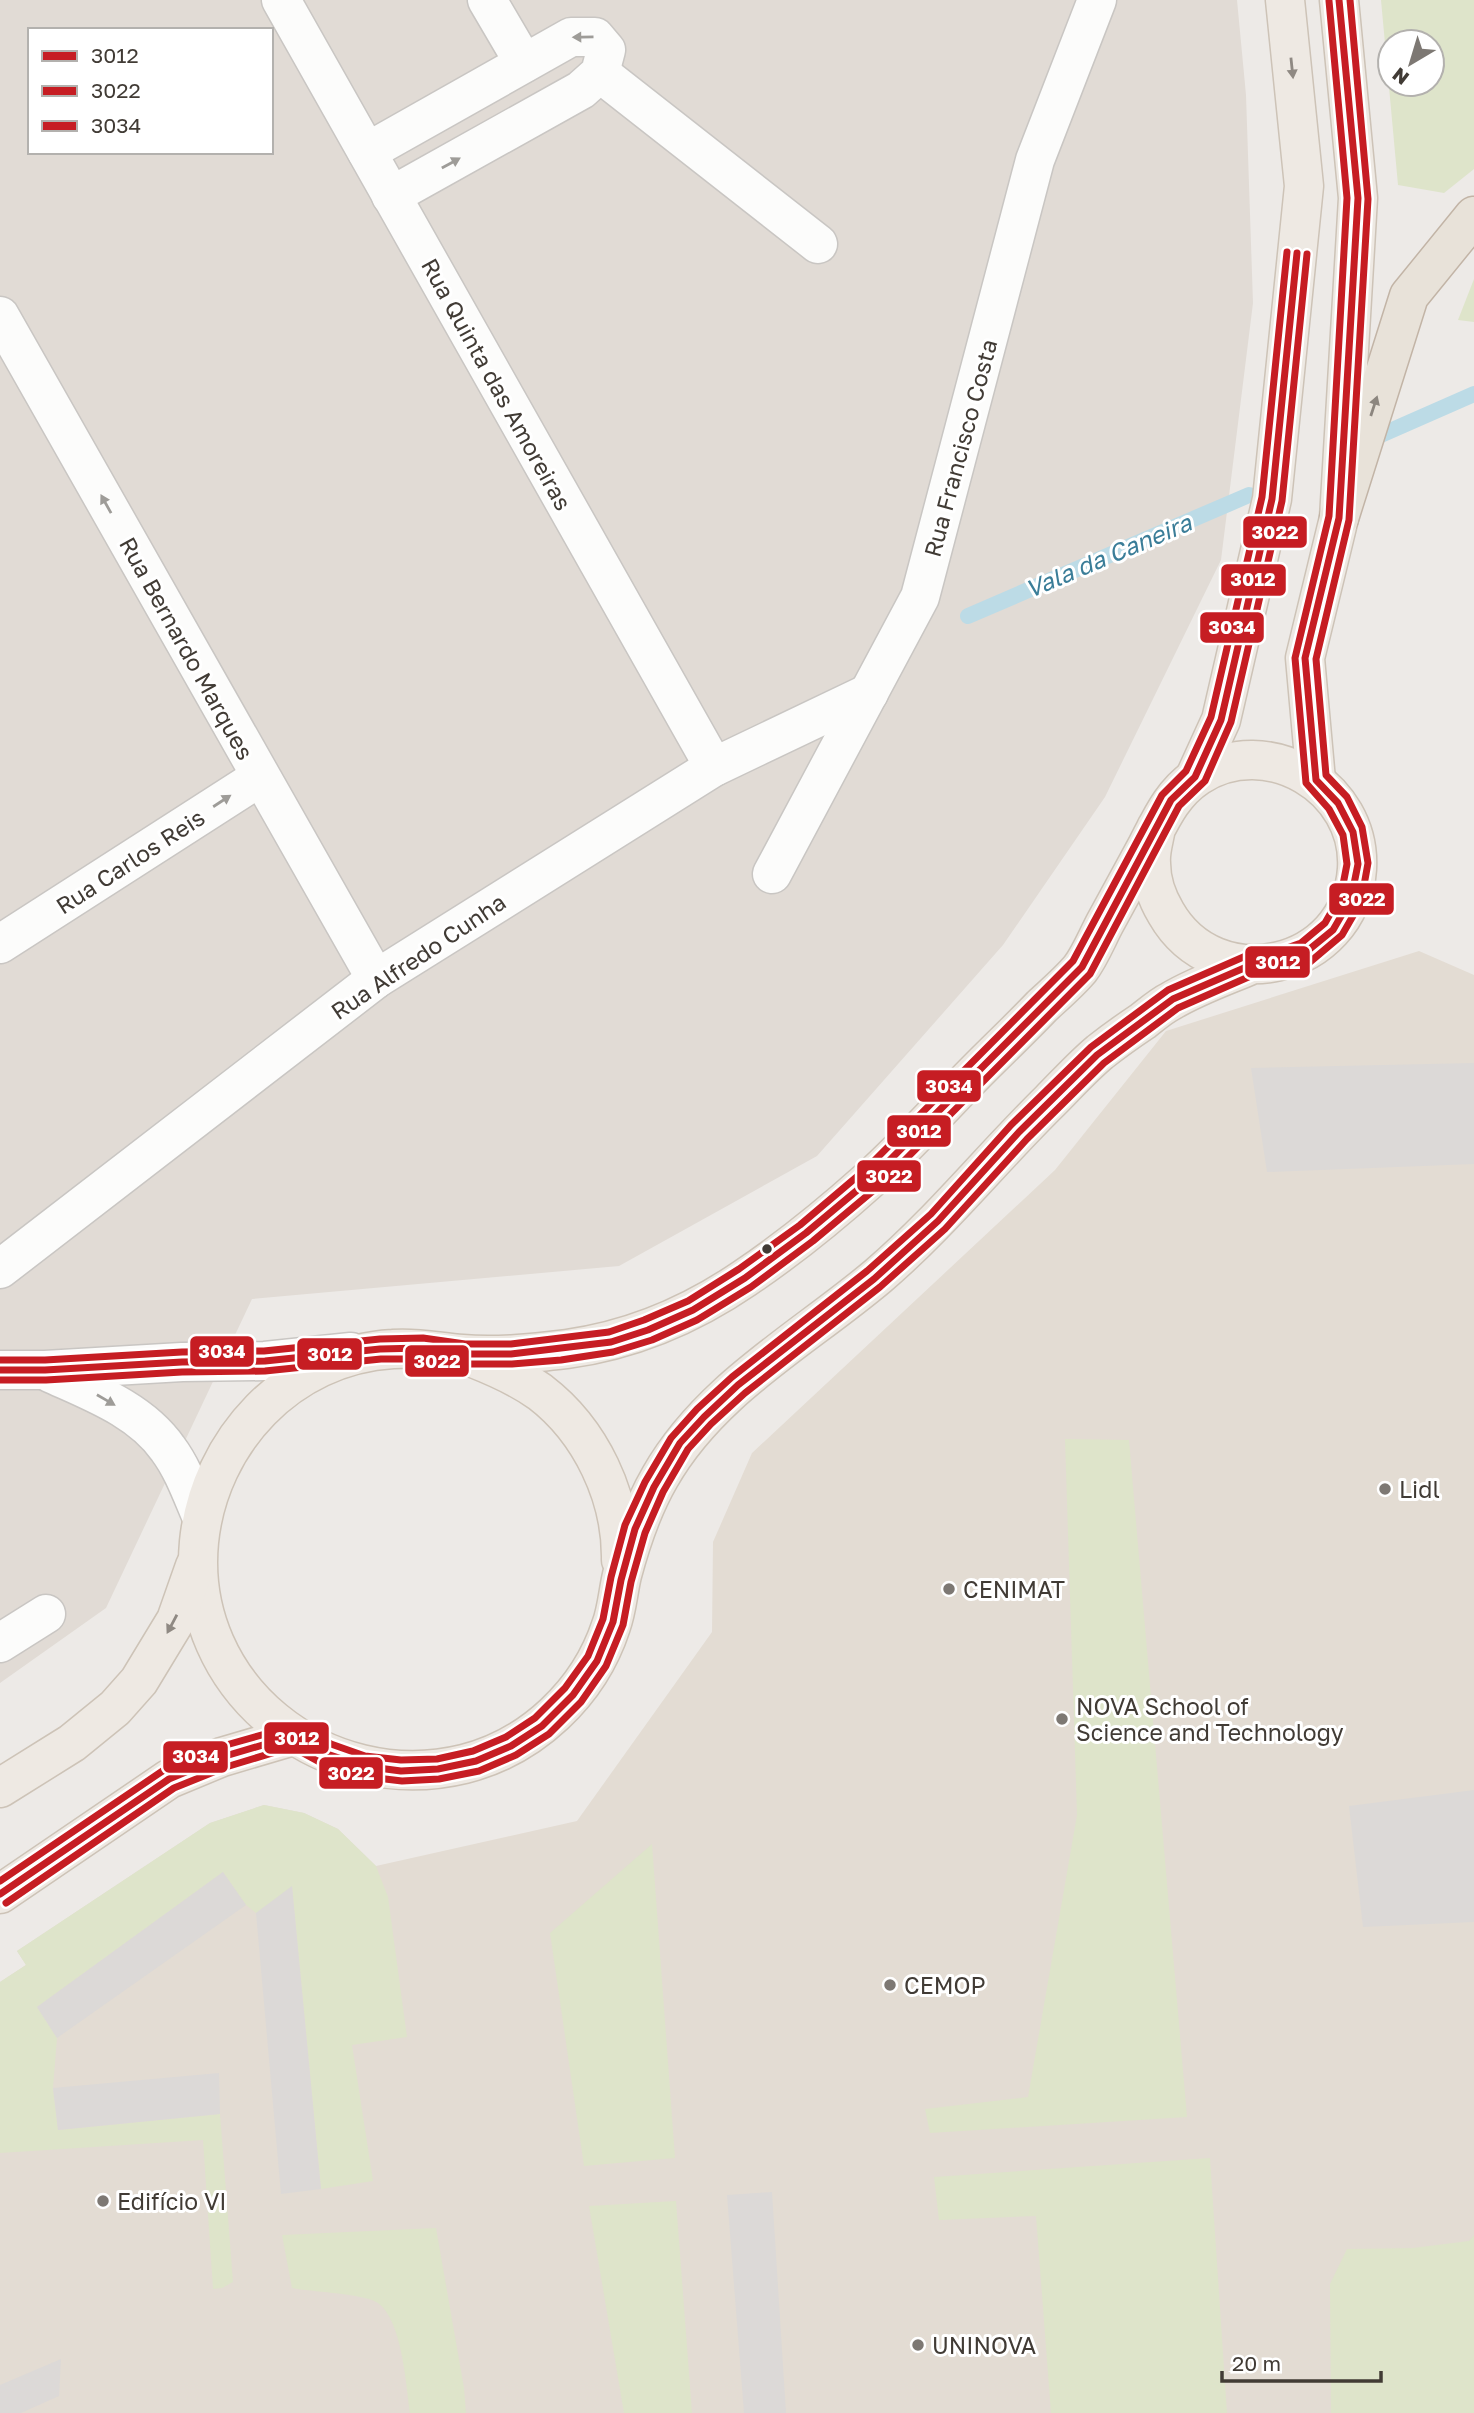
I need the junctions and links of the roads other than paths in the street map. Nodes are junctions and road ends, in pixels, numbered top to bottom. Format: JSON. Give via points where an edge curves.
{"nodes":[{"id":1,"x":281,"y":0,"type":"edge"},
{"id":2,"x":487,"y":0,"type":"edge"},
{"id":3,"x":1097,"y":0,"type":"edge"},
{"id":4,"x":1285,"y":0,"type":"edge"},
{"id":5,"x":1339,"y":0,"type":"edge"},
{"id":6,"x":524,"y":63,"type":"junction"},
{"id":7,"x":600,"y":73,"type":"junction"},
{"id":8,"x":366,"y":152,"type":"junction"},
{"id":9,"x":391,"y":196,"type":"junction"},
{"id":10,"x":1474,"y":216,"type":"edge"},
{"id":11,"x":818,"y":244,"type":"dead end"},
{"id":12,"x":0,"y":316,"type":"edge"},
{"id":13,"x":1339,"y":518,"type":"junction"},
{"id":14,"x":869,"y":693,"type":"junction"},
{"id":15,"x":714,"y":767,"type":"junction"},
{"id":16,"x":260,"y":777,"type":"junction"},
{"id":17,"x":1195,"y":778,"type":"junction"},
{"id":18,"x":1316,"y":780,"type":"junction"},
{"id":19,"x":1156,"y":828,"type":"junction"},
{"id":20,"x":772,"y":874,"type":"dead end"},
{"id":21,"x":0,"y":944,"type":"edge"},
{"id":22,"x":1251,"y":965,"type":"junction"},
{"id":23,"x":376,"y":979,"type":"junction"},
{"id":24,"x":0,"y":1269,"type":"edge"},
{"id":25,"x":380,"y":1349,"type":"junction"},
{"id":26,"x":464,"y":1354,"type":"junction"},
{"id":27,"x":0,"y":1370,"type":"edge"},
{"id":28,"x":45,"y":1370,"type":"junction"},
{"id":29,"x":202,"y":1518,"type":"junction"},
{"id":30,"x":197,"y":1561,"type":"junction"},
{"id":31,"x":621,"y":1580,"type":"junction"},
{"id":32,"x":46,"y":1614,"type":"dead end"},
{"id":33,"x":0,"y":1643,"type":"edge"},
{"id":34,"x":293,"y":1736,"type":"junction"},
{"id":35,"x":0,"y":1788,"type":"edge"},
{"id":36,"x":0,"y":1894,"type":"edge"}],
"edges":[{"from":1,"to":8,"type":"street","name":"Rua Quinta das Amoreiras"},
{"from":2,"to":6,"type":"street"},
{"from":3,"to":14,"type":"street","name":"Rua Francisco Costa","via":[[1035,160],[920,597]]},
{"from":4,"to":17,"type":"main road","one_way":true,"via":[[1304,186],[1272,499],[1221,720]]},
{"from":5,"to":13,"type":"main road","via":[[1358,198]]},
{"from":7,"to":6,"type":"street","one_way":true,"via":[[606,50],[595,37],[571,37]]},
{"from":6,"to":8,"type":"street"},
{"from":9,"to":7,"type":"street","one_way":true,"via":[[581,90]]},
{"from":7,"to":11,"type":"street"},
{"from":8,"to":9,"type":"street","name":"Rua Quinta das Amoreiras"},
{"from":9,"to":15,"type":"street","name":"Rua Quinta das Amoreiras"},
{"from":13,"to":10,"type":"highway","one_way":true,"via":[[1409,296]]},
{"from":16,"to":12,"type":"street","name":"Rua Bernardo Marques","one_way":true},
{"from":13,"to":18,"type":"main road","via":[[1305,657]]},
{"from":14,"to":15,"type":"street","name":"Rua Alfredo Cunha"},
{"from":14,"to":20,"type":"street","name":"Rua Francisco Costa"},
{"from":15,"to":23,"type":"street","name":"Rua Alfredo Cunha"},
{"from":21,"to":16,"type":"street","name":"Rua Carlos Reis","one_way":true},
{"from":16,"to":23,"type":"street","name":"Rua Bernardo Marques"},
{"from":17,"to":18,"type":"main road","via":[[1224,763],[1256,759],[1288,765]]},
{"from":17,"to":19,"type":"main road","via":[[1171,800]]},
{"from":18,"to":22,"type":"main road","via":[[1338,803],[1353,832],[1358,864],[1351,899],[1333,930],[1306,952],[1272,964]]},
{"from":19,"to":22,"type":"main road","via":[[1150,864],[1157,898],[1175,929],[1203,952]]},
{"from":19,"to":26,"type":"main road","via":[[1082,967],[873,1177],[806,1233],[724,1291],[648,1330],[611,1342],[559,1350]]},
{"from":22,"to":31,"type":"main road","via":[[1173,999],[1097,1055],[939,1221],[704,1417],[680,1443],[654,1487],[635,1529]]},
{"from":23,"to":24,"type":"street","name":"Rua Alfredo Cunha"},
{"from":25,"to":26,"type":"main road"},
{"from":25,"to":28,"type":"street","via":[[265,1361]]},
{"from":25,"to":29,"type":"main road","via":[[337,1360],[298,1379],[263,1405],[236,1438],[215,1476]]},
{"from":26,"to":31,"type":"main road","via":[[504,1370],[540,1392],[570,1422],[595,1457],[612,1496],[622,1537]]},
{"from":27,"to":28,"type":"street"},
{"from":28,"to":29,"type":"street","one_way":true,"via":[[144,1422],[168,1449]]},
{"from":29,"to":30,"type":"main road"},
{"from":30,"to":34,"type":"main road","via":[[202,1604],[216,1645],[238,1683],[263,1712]]},
{"from":30,"to":35,"type":"main road","one_way":true,"via":[[176,1620],[139,1681],[115,1708],[72,1743]]},
{"from":31,"to":34,"type":"main road","via":[[613,1622],[597,1661],[573,1695],[542,1726],[511,1746],[476,1761],[401,1771],[363,1766]]},
{"from":32,"to":33,"type":"street"},
{"from":34,"to":36,"type":"main road","via":[[169,1779]]}]}
